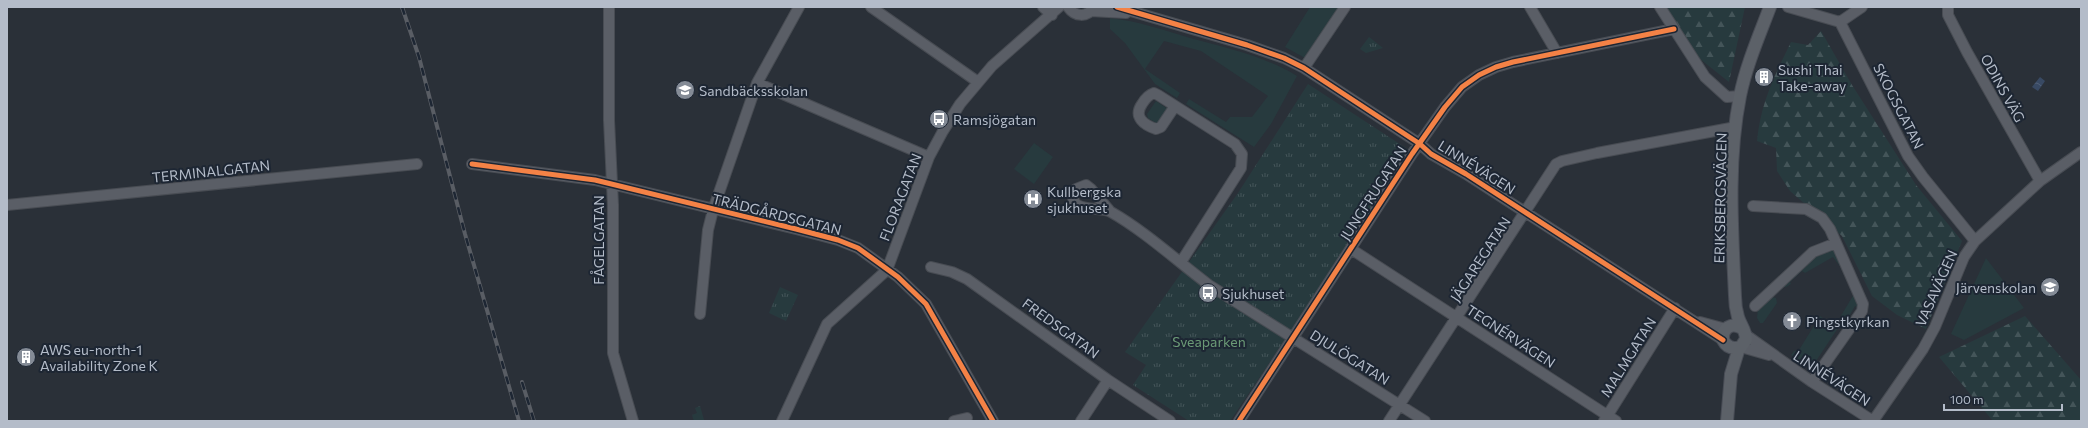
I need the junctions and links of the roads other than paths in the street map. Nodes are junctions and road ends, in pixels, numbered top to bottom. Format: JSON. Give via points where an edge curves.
{"nodes":[{"id":1,"x":609,"y":7,"type":"edge"},
{"id":2,"x":799,"y":7,"type":"edge"},
{"id":3,"x":871,"y":7,"type":"edge"},
{"id":4,"x":1043,"y":7,"type":"edge"},
{"id":5,"x":1059,"y":7,"type":"edge"},
{"id":6,"x":1117,"y":7,"type":"edge"},
{"id":7,"x":1345,"y":7,"type":"edge"},
{"id":8,"x":1530,"y":7,"type":"edge"},
{"id":9,"x":1660,"y":7,"type":"edge"},
{"id":10,"x":1770,"y":7,"type":"edge"},
{"id":11,"x":1788,"y":7,"type":"edge"},
{"id":12,"x":1862,"y":7,"type":"edge"},
{"id":13,"x":1948,"y":7,"type":"edge"},
{"id":14,"x":1093,"y":9,"type":"edge"},
{"id":15,"x":1071,"y":10,"type":"edge"},
{"id":16,"x":1138,"y":13,"type":"junction"},
{"id":17,"x":1052,"y":15,"type":"junction"},
{"id":18,"x":1840,"y":22,"type":"junction"},
{"id":19,"x":1674,"y":29,"type":"junction"},
{"id":20,"x":1557,"y":53,"type":"junction"},
{"id":21,"x":1304,"y":68,"type":"junction"},
{"id":22,"x":978,"y":82,"type":"junction"},
{"id":23,"x":757,"y":83,"type":"junction"},
{"id":24,"x":1740,"y":96,"type":"junction"},
{"id":25,"x":1175,"y":106,"type":"dead end"},
{"id":26,"x":1736,"y":127,"type":"junction"},
{"id":27,"x":1420,"y":144,"type":"junction"},
{"id":28,"x":2081,"y":152,"type":"edge"},
{"id":29,"x":929,"y":157,"type":"junction"},
{"id":30,"x":417,"y":164,"type":"dead end"},
{"id":31,"x":472,"y":164,"type":"dead end"},
{"id":32,"x":2040,"y":181,"type":"junction"},
{"id":33,"x":612,"y":185,"type":"junction"},
{"id":34,"x":7,"y":204,"type":"edge"},
{"id":35,"x":1753,"y":206,"type":"dead end"},
{"id":36,"x":714,"y":210,"type":"junction"},
{"id":37,"x":1109,"y":210,"type":"dead end"},
{"id":38,"x":1524,"y":211,"type":"junction"},
{"id":39,"x":1975,"y":241,"type":"junction"},
{"id":40,"x":1836,"y":242,"type":"junction"},
{"id":41,"x":1351,"y":249,"type":"junction"},
{"id":42,"x":1181,"y":262,"type":"junction"},
{"id":43,"x":931,"y":267,"type":"dead end"},
{"id":44,"x":887,"y":270,"type":"junction"},
{"id":45,"x":1735,"y":298,"type":"junction"},
{"id":46,"x":1755,"y":306,"type":"dead end"},
{"id":47,"x":1675,"y":308,"type":"junction"},
{"id":48,"x":700,"y":314,"type":"dead end"},
{"id":49,"x":1457,"y":316,"type":"junction"},
{"id":50,"x":1744,"y":331,"type":"junction"},
{"id":51,"x":1725,"y":335,"type":"junction"},
{"id":52,"x":1293,"y":338,"type":"junction"},
{"id":53,"x":1740,"y":347,"type":"junction"},
{"id":54,"x":1777,"y":358,"type":"junction"},
{"id":55,"x":1731,"y":374,"type":"junction"},
{"id":56,"x":1108,"y":380,"type":"junction"},
{"id":57,"x":1812,"y":382,"type":"junction"},
{"id":58,"x":1399,"y":406,"type":"junction"},
{"id":59,"x":967,"y":418,"type":"dead end"},
{"id":60,"x":1609,"y":419,"type":"edge"},
{"id":61,"x":633,"y":421,"type":"edge"},
{"id":62,"x":782,"y":421,"type":"edge"},
{"id":63,"x":954,"y":421,"type":"edge"},
{"id":64,"x":993,"y":421,"type":"edge"},
{"id":65,"x":1081,"y":421,"type":"edge"},
{"id":66,"x":1170,"y":421,"type":"edge"},
{"id":67,"x":1239,"y":421,"type":"edge"},
{"id":68,"x":1389,"y":421,"type":"edge"},
{"id":69,"x":1425,"y":421,"type":"edge"},
{"id":70,"x":1727,"y":421,"type":"edge"},
{"id":71,"x":1873,"y":421,"type":"edge"}],
"edges":[{"from":1,"to":33,"type":"street","name":"FÅGELGATAN"},
{"from":2,"to":23,"type":"street"},
{"from":3,"to":22,"type":"street"},
{"from":4,"to":17,"type":"street"},
{"from":5,"to":17,"type":"street","name":"FLORAGATAN"},
{"from":6,"to":16,"type":"street","name":"LINNÉVÄGEN"},
{"from":7,"to":21,"type":"street"},
{"from":8,"to":20,"type":"street"},
{"from":9,"to":19,"type":"street"},
{"from":10,"to":24,"type":"main road","name":"ERIKSBERGSVÄGEN"},
{"from":11,"to":18,"type":"street"},
{"from":12,"to":18,"type":"street"},
{"from":13,"to":32,"type":"street","name":"ODINS VÄG","via":[[1948,15],[1967,52]]},
{"from":14,"to":15,"type":"street","name":"LINNÉVÄGEN","via":[[1085,15]]},
{"from":14,"to":16,"type":"street","name":"LINNÉVÄGEN"},
{"from":15,"to":17,"type":"street"},
{"from":16,"to":21,"type":"street","name":"LINNÉVÄGEN","via":[[1270,52]]},
{"from":17,"to":22,"type":"street","name":"FLORAGATAN","via":[[1003,56]]},
{"from":18,"to":39,"type":"street","name":"SKOGSGATAN","via":[[1908,156]]},
{"from":19,"to":20,"type":"street","name":"JUNGFRUGATAN"},
{"from":19,"to":24,"type":"street","via":[[1705,77],[1715,86],[1730,89]]},
{"from":20,"to":27,"type":"street","name":"JUNGFRUGATAN","via":[[1513,62],[1479,75],[1454,95]]},
{"from":21,"to":27,"type":"street","name":"LINNÉVÄGEN"},
{"from":22,"to":29,"type":"street","name":"FLORAGATAN","via":[[946,126]]},
{"from":23,"to":29,"type":"street"},
{"from":23,"to":36,"type":"street"},
{"from":24,"to":26,"type":"main road","name":"ERIKSBERGSVÄGEN"},
{"from":25,"to":42,"type":"street","via":[[1234,144],[1242,154],[1237,176]]},
{"from":26,"to":38,"type":"street","name":"JÄGAREGATAN","via":[[1562,161],[1556,164]]},
{"from":26,"to":45,"type":"main road","name":"ERIKSBERGSVÄGEN","via":[[1732,201]]},
{"from":27,"to":38,"type":"street","name":"LINNÉVÄGEN","via":[[1431,154]]},
{"from":27,"to":41,"type":"street","name":"JUNGFRUGATAN"},
{"from":28,"to":32,"type":"street","name":"VASAVÄGEN"},
{"from":29,"to":44,"type":"street","name":"FLORAGATAN"},
{"from":30,"to":34,"type":"street","name":"TERMINALGATAN"},
{"from":31,"to":33,"type":"street","name":"TRÄDGÅRDSGATAN","via":[[595,180]]},
{"from":32,"to":39,"type":"street","name":"VASAVÄGEN"},
{"from":33,"to":36,"type":"street","name":"TRÄDGÅRDSGATAN"},
{"from":33,"to":61,"type":"street","name":"FÅGELGATAN","via":[[613,353]]},
{"from":35,"to":40,"type":"street","via":[[1806,209],[1826,222]]},
{"from":36,"to":44,"type":"street","name":"TRÄDGÅRDSGATAN","via":[[838,240],[858,248]]},
{"from":36,"to":48,"type":"street","via":[[708,230]]},
{"from":37,"to":42,"type":"street","name":"DJULÖGATAN"},
{"from":38,"to":47,"type":"street","name":"LINNÉVÄGEN"},
{"from":38,"to":49,"type":"street","name":"JÄGAREGATAN"},
{"from":39,"to":71,"type":"street","name":"VASAVÄGEN","via":[[1964,257],[1924,349]]},
{"from":40,"to":46,"type":"street","via":[[1813,252]]},
{"from":40,"to":57,"type":"street","via":[[1863,304],[1862,311]]},
{"from":41,"to":49,"type":"street","name":"TEGNÉRVÄGEN"},
{"from":41,"to":52,"type":"street","name":"JUNGFRUGATAN"},
{"from":42,"to":52,"type":"street","name":"DJULÖGATAN","via":[[1209,286]]},
{"from":43,"to":56,"type":"street","name":"FREDSGATAN","via":[[967,279]]},
{"from":44,"to":62,"type":"street","name":"FLORAGATAN","via":[[827,324]]},
{"from":44,"to":64,"type":"street","name":"TRÄDGÅRDSGATAN","via":[[910,287],[926,304]]},
{"from":45,"to":50,"type":"main road","name":"ERIKSBERGSVÄGEN"},
{"from":45,"to":51,"type":"main road","name":"ERIKSBERGSVÄGEN"},
{"from":47,"to":51,"type":"street","name":"LINNÉVÄGEN"},
{"from":47,"to":60,"type":"street","name":"MALMGATAN"},
{"from":49,"to":58,"type":"street","name":"JÄGAREGATAN"},
{"from":49,"to":60,"type":"street","name":"TEGNÉRVÄGEN"},
{"from":50,"to":51,"type":"main road","via":[[1734,325]]},
{"from":50,"to":53,"type":"main road","via":[[1745,341]]},
{"from":50,"to":54,"type":"street","name":"LINNÉVÄGEN"},
{"from":51,"to":53,"type":"main road","via":[[1730,348]]},
{"from":51,"to":55,"type":"main road","name":"ERIKSBERGSVÄGEN"},
{"from":52,"to":58,"type":"street","name":"DJULÖGATAN"},
{"from":52,"to":67,"type":"street","name":"JUNGFRUGATAN"},
{"from":53,"to":54,"type":"street","name":"LINNÉVÄGEN"},
{"from":53,"to":55,"type":"main road","name":"ERIKSBERGSVÄGEN"},
{"from":54,"to":57,"type":"street","name":"LINNÉVÄGEN"},
{"from":55,"to":70,"type":"main road","name":"ERIKSBERGSVÄGEN"},
{"from":56,"to":65,"type":"street"},
{"from":56,"to":66,"type":"street","name":"FREDSGATAN"},
{"from":57,"to":71,"type":"street","name":"LINNÉVÄGEN"},
{"from":58,"to":68,"type":"street","name":"JÄGAREGATAN"},
{"from":58,"to":69,"type":"street","name":"DJULÖGATAN"},
{"from":59,"to":63,"type":"street"}]}
